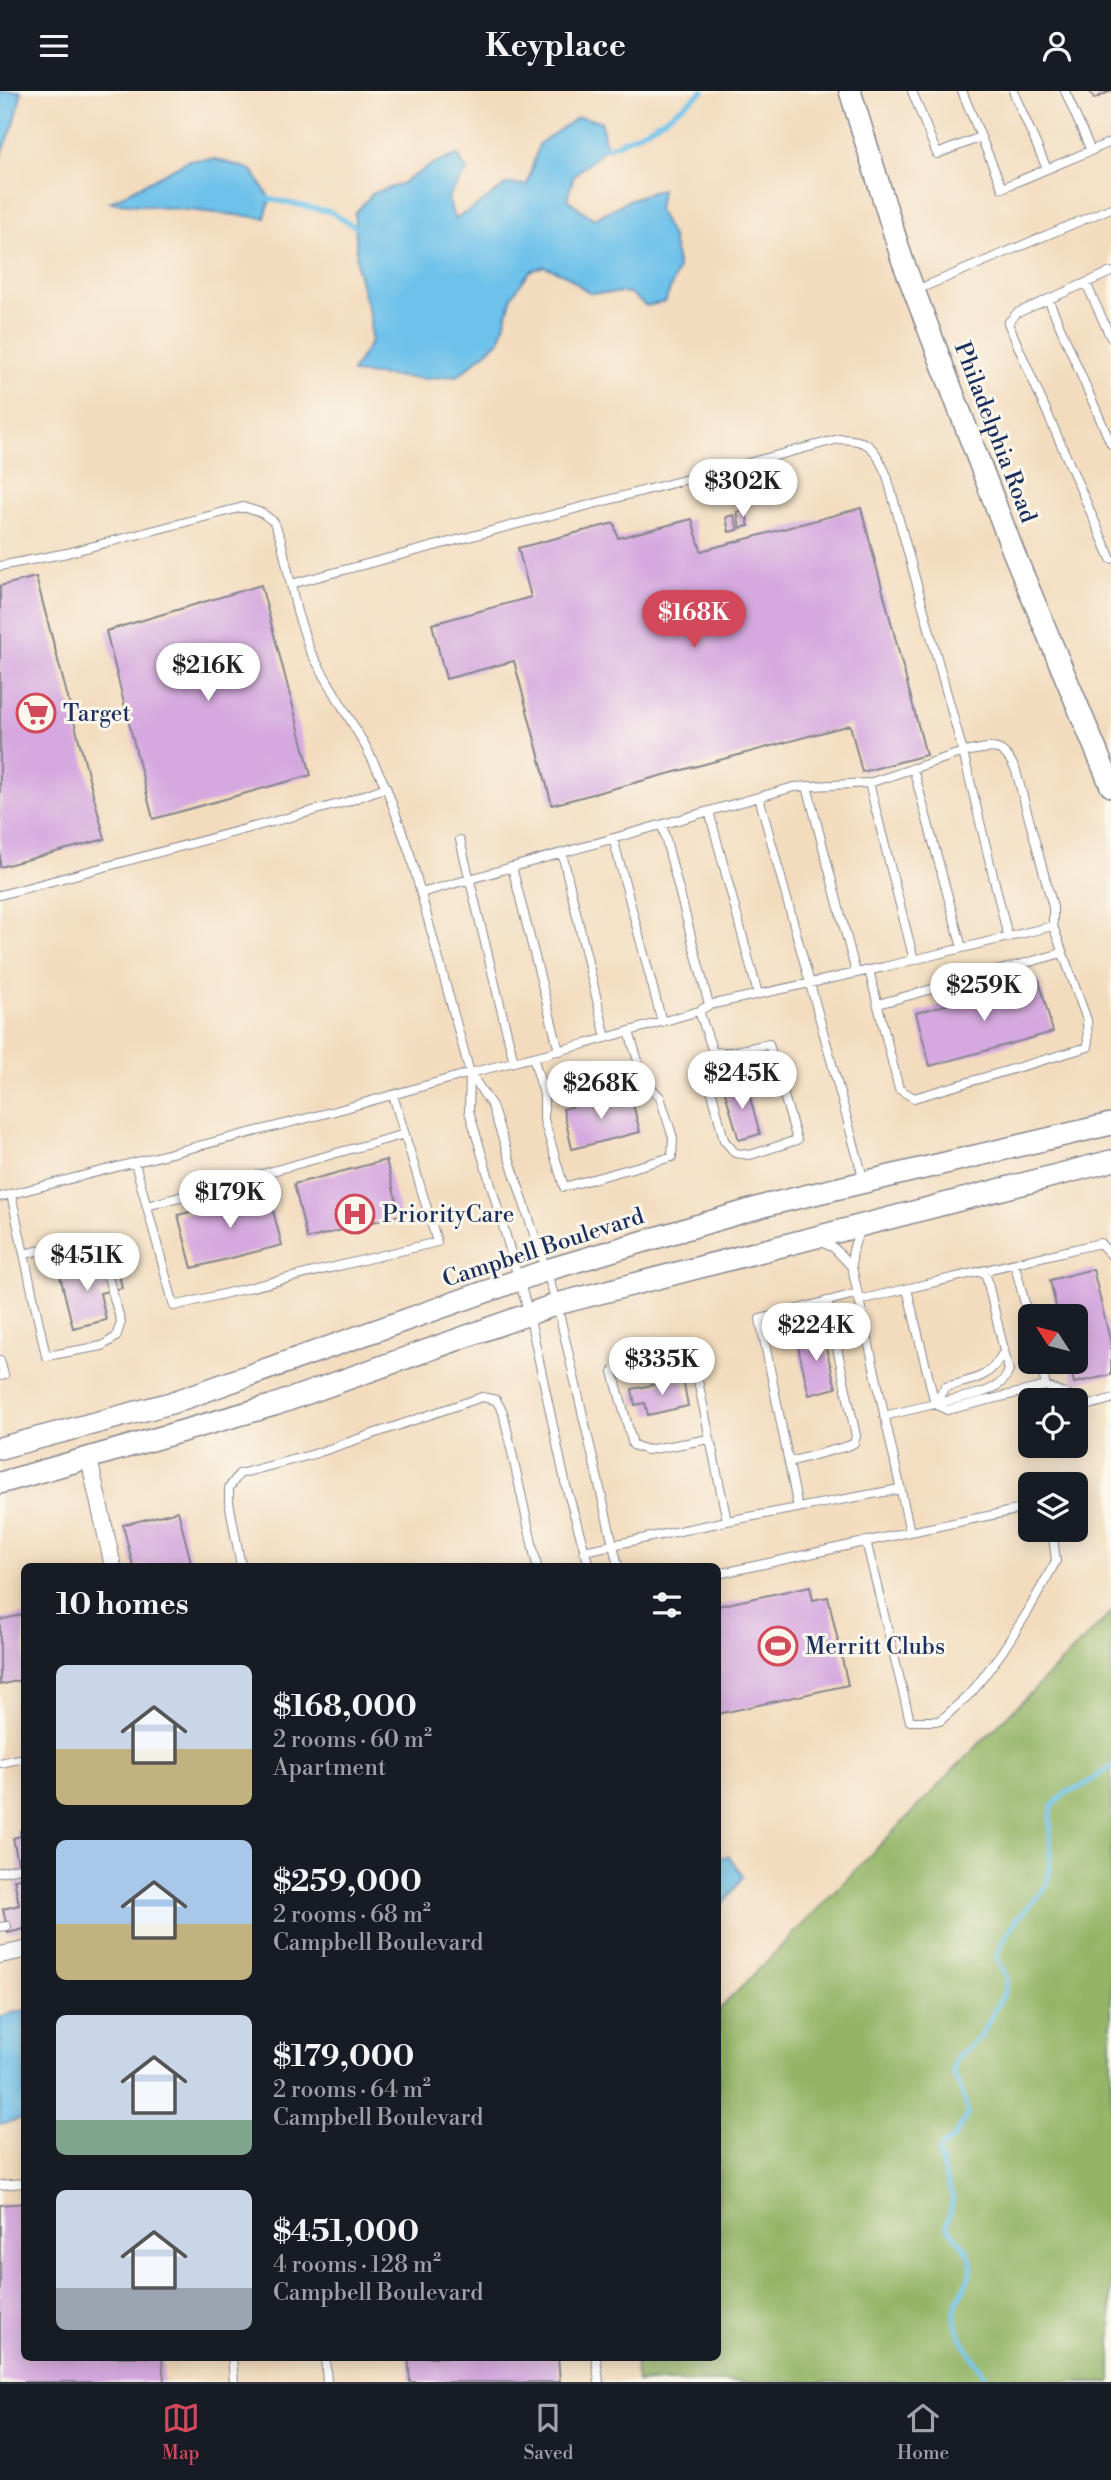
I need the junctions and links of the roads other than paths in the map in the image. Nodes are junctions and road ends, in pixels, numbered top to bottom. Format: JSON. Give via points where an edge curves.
{"nodes":[{"id":1,"x":850,"y":91,"type":"edge"},
{"id":2,"x":912,"y":91,"type":"edge"},
{"id":3,"x":962,"y":91,"type":"edge"},
{"id":4,"x":1013,"y":91,"type":"edge"},
{"id":5,"x":1065,"y":91,"type":"edge"},
{"id":6,"x":981,"y":137,"type":"junction"},
{"id":7,"x":1111,"y":142,"type":"edge"},
{"id":8,"x":1091,"y":151,"type":"junction"},
{"id":9,"x":1047,"y":169,"type":"junction"},
{"id":10,"x":1111,"y":208,"type":"edge"},
{"id":11,"x":1111,"y":272,"type":"edge"},
{"id":12,"x":1086,"y":282,"type":"junction"},
{"id":13,"x":914,"y":291,"type":"junction"},
{"id":14,"x":1048,"y":299,"type":"junction"},
{"id":15,"x":1111,"y":338,"type":"edge"},
{"id":16,"x":1111,"y":444,"type":"edge"},
{"id":17,"x":1111,"y":559,"type":"edge"},
{"id":18,"x":0,"y":566,"type":"edge"},
{"id":19,"x":291,"y":584,"type":"junction"},
{"id":20,"x":963,"y":752,"type":"junction"},
{"id":21,"x":913,"y":768,"type":"junction"},
{"id":22,"x":869,"y":783,"type":"junction"},
{"id":23,"x":807,"y":786,"type":"junction"},
{"id":24,"x":1111,"y":786,"type":"edge"},
{"id":25,"x":386,"y":787,"type":"junction"},
{"id":26,"x":759,"y":797,"type":"junction"},
{"id":27,"x":709,"y":811,"type":"junction"},
{"id":28,"x":662,"y":825,"type":"junction"},
{"id":29,"x":613,"y":838,"type":"junction"},
{"id":30,"x":460,"y":840,"type":"dead end"},
{"id":31,"x":562,"y":853,"type":"junction"},
{"id":32,"x":512,"y":867,"type":"junction"},
{"id":33,"x":469,"y":879,"type":"junction"},
{"id":34,"x":421,"y":893,"type":"junction"},
{"id":35,"x":0,"y":895,"type":"edge"},
{"id":36,"x":1053,"y":926,"type":"junction"},
{"id":37,"x":1009,"y":937,"type":"junction"},
{"id":38,"x":962,"y":948,"type":"junction"},
{"id":39,"x":1062,"y":953,"type":"junction"},
{"id":40,"x":914,"y":960,"type":"junction"},
{"id":41,"x":869,"y":970,"type":"junction"},
{"id":42,"x":856,"y":973,"type":"junction"},
{"id":43,"x":810,"y":982,"type":"junction"},
{"id":44,"x":758,"y":994,"type":"junction"},
{"id":45,"x":878,"y":1004,"type":"junction"},
{"id":46,"x":709,"y":1006,"type":"junction"},
{"id":47,"x":699,"y":1011,"type":"junction"},
{"id":48,"x":663,"y":1022,"type":"junction"},
{"id":49,"x":629,"y":1032,"type":"junction"},
{"id":50,"x":606,"y":1038,"type":"junction"},
{"id":51,"x":559,"y":1051,"type":"junction"},
{"id":52,"x":713,"y":1052,"type":"junction"},
{"id":53,"x":533,"y":1057,"type":"junction"},
{"id":54,"x":514,"y":1062,"type":"junction"},
{"id":55,"x":640,"y":1069,"type":"junction"},
{"id":56,"x":470,"y":1073,"type":"junction"},
{"id":57,"x":544,"y":1094,"type":"junction"},
{"id":58,"x":393,"y":1095,"type":"junction"},
{"id":59,"x":1105,"y":1124,"type":"edge"},
{"id":60,"x":405,"y":1134,"type":"junction"},
{"id":61,"x":1111,"y":1161,"type":"edge"},
{"id":62,"x":135,"y":1163,"type":"junction"},
{"id":63,"x":864,"y":1181,"type":"junction"},
{"id":64,"x":11,"y":1194,"type":"junction"},
{"id":65,"x":0,"y":1197,"type":"edge"},
{"id":66,"x":147,"y":1206,"type":"junction"},
{"id":67,"x":868,"y":1223,"type":"junction"},
{"id":68,"x":810,"y":1237,"type":"junction"},
{"id":69,"x":24,"y":1254,"type":"junction"},
{"id":70,"x":1111,"y":1255,"type":"edge"},
{"id":71,"x":1015,"y":1265,"type":"junction"},
{"id":72,"x":852,"y":1267,"type":"junction"},
{"id":73,"x":547,"y":1271,"type":"junction"},
{"id":74,"x":985,"y":1271,"type":"junction"},
{"id":75,"x":519,"y":1280,"type":"junction"},
{"id":76,"x":907,"y":1289,"type":"junction"},
{"id":77,"x":859,"y":1296,"type":"junction"},
{"id":78,"x":827,"y":1301,"type":"junction"},
{"id":79,"x":557,"y":1304,"type":"junction"},
{"id":80,"x":1025,"y":1304,"type":"edge"},
{"id":81,"x":528,"y":1314,"type":"junction"},
{"id":82,"x":1004,"y":1351,"type":"junction"},
{"id":83,"x":0,"y":1360,"type":"edge"},
{"id":84,"x":1043,"y":1374,"type":"edge"},
{"id":85,"x":2,"y":1375,"type":"edge"},
{"id":86,"x":1046,"y":1386,"type":"junction"},
{"id":87,"x":1111,"y":1399,"type":"edge"},
{"id":88,"x":935,"y":1404,"type":"junction"},
{"id":89,"x":884,"y":1416,"type":"junction"},
{"id":90,"x":710,"y":1439,"type":"junction"},
{"id":91,"x":0,"y":1448,"type":"edge"},
{"id":92,"x":89,"y":1459,"type":"junction"},
{"id":93,"x":789,"y":1462,"type":"junction"},
{"id":94,"x":0,"y":1483,"type":"edge"},
{"id":95,"x":900,"y":1489,"type":"junction"},
{"id":96,"x":798,"y":1507,"type":"junction"},
{"id":97,"x":1018,"y":1510,"type":"edge"},
{"id":98,"x":726,"y":1521,"type":"junction"},
{"id":99,"x":909,"y":1532,"type":"junction"},
{"id":100,"x":866,"y":1541,"type":"junction"},
{"id":101,"x":1054,"y":1542,"type":"edge"},
{"id":102,"x":613,"y":1544,"type":"junction"},
{"id":103,"x":584,"y":1551,"type":"junction"},
{"id":104,"x":112,"y":1563,"type":"edge"},
{"id":105,"x":240,"y":1563,"type":"edge"},
{"id":106,"x":536,"y":1563,"type":"edge"},
{"id":107,"x":588,"y":1563,"type":"edge"},
{"id":108,"x":617,"y":1563,"type":"edge"},
{"id":109,"x":721,"y":1573,"type":"edge"},
{"id":110,"x":21,"y":1759,"type":"edge"},
{"id":111,"x":0,"y":1763,"type":"edge"},
{"id":112,"x":19,"y":1868,"type":"dead end"},
{"id":113,"x":0,"y":1872,"type":"edge"},
{"id":114,"x":21,"y":1951,"type":"edge"},
{"id":115,"x":0,"y":1955,"type":"edge"},
{"id":116,"x":21,"y":2183,"type":"edge"},
{"id":117,"x":0,"y":2185,"type":"edge"},
{"id":118,"x":232,"y":2361,"type":"edge"},
{"id":119,"x":325,"y":2361,"type":"edge"},
{"id":120,"x":596,"y":2361,"type":"edge"},
{"id":121,"x":234,"y":2382,"type":"edge"},
{"id":122,"x":327,"y":2382,"type":"edge"},
{"id":123,"x":599,"y":2382,"type":"edge"}],
"edges":[{"from":1,"to":13,"type":"main road","name":"Philadelphia Road"},
{"from":2,"to":6,"type":"lane","via":[[937,154]]},
{"from":3,"to":6,"type":"lane"},
{"from":4,"to":9,"type":"lane"},
{"from":5,"to":8,"type":"lane"},
{"from":6,"to":9,"type":"lane","via":[[1002,188]]},
{"from":7,"to":8,"type":"lane"},
{"from":8,"to":9,"type":"lane"},
{"from":10,"to":13,"type":"lane"},
{"from":11,"to":12,"type":"lane"},
{"from":12,"to":14,"type":"lane"},
{"from":12,"to":15,"type":"lane"},
{"from":13,"to":24,"type":"main road","name":"Philadelphia Road","via":[[1013,551]]},
{"from":14,"to":16,"type":"lane"},
{"from":14,"to":17,"type":"lane","via":[[1017,313],[1008,323]]},
{"from":18,"to":19,"type":"lane","via":[[243,507],[274,522]]},
{"from":19,"to":20,"type":"lane","via":[[839,439],[861,440],[876,452],[887,475]]},
{"from":19,"to":25,"type":"lane","via":[[310,651]]},
{"from":20,"to":21,"type":"lane"},
{"from":20,"to":36,"type":"lane","via":[[997,748],[1009,755],[1053,907]]},
{"from":20,"to":37,"type":"lane"},
{"from":21,"to":22,"type":"lane"},
{"from":21,"to":38,"type":"lane"},
{"from":22,"to":23,"type":"lane"},
{"from":22,"to":40,"type":"lane"},
{"from":23,"to":26,"type":"lane"},
{"from":23,"to":42,"type":"lane"},
{"from":25,"to":34,"type":"lane"},
{"from":25,"to":35,"type":"lane","via":[[346,802]]},
{"from":26,"to":27,"type":"lane"},
{"from":26,"to":43,"type":"lane"},
{"from":27,"to":28,"type":"lane"},
{"from":27,"to":44,"type":"lane"},
{"from":28,"to":29,"type":"lane"},
{"from":28,"to":46,"type":"lane"},
{"from":29,"to":31,"type":"lane"},
{"from":29,"to":48,"type":"lane"},
{"from":30,"to":33,"type":"lane"},
{"from":31,"to":32,"type":"lane"},
{"from":31,"to":50,"type":"lane"},
{"from":32,"to":33,"type":"lane"},
{"from":32,"to":51,"type":"lane"},
{"from":33,"to":34,"type":"lane"},
{"from":33,"to":54,"type":"lane"},
{"from":34,"to":56,"type":"lane"},
{"from":36,"to":37,"type":"lane"},
{"from":36,"to":39,"type":"lane"},
{"from":37,"to":38,"type":"lane"},
{"from":38,"to":40,"type":"lane"},
{"from":39,"to":45,"type":"lane"},
{"from":39,"to":45,"type":"lane","via":[[1087,1020],[1088,1047],[914,1098],[899,1089]]},
{"from":40,"to":41,"type":"lane"},
{"from":41,"to":42,"type":"lane"},
{"from":41,"to":45,"type":"lane"},
{"from":42,"to":43,"type":"lane"},
{"from":43,"to":44,"type":"lane"},
{"from":43,"to":63,"type":"lane"},
{"from":44,"to":46,"type":"lane"},
{"from":46,"to":47,"type":"lane"},
{"from":47,"to":48,"type":"lane"},
{"from":47,"to":52,"type":"lane"},
{"from":48,"to":49,"type":"lane"},
{"from":49,"to":50,"type":"lane"},
{"from":49,"to":55,"type":"lane"},
{"from":50,"to":51,"type":"lane"},
{"from":51,"to":53,"type":"lane"},
{"from":52,"to":52,"type":"lane","via":[[709,1080],[724,1140],[735,1153],[750,1155],[797,1140],[769,1044]]},
{"from":53,"to":54,"type":"lane"},
{"from":53,"to":57,"type":"lane"},
{"from":54,"to":56,"type":"lane"},
{"from":55,"to":57,"type":"lane"},
{"from":55,"to":57,"type":"lane","via":[[660,1097],[673,1138],[672,1157],[564,1187],[544,1119]]},
{"from":56,"to":58,"type":"lane"},
{"from":56,"to":73,"type":"lane","via":[[492,1106]]},
{"from":56,"to":75,"type":"lane","via":[[470,1111]]},
{"from":58,"to":60,"type":"lane"},
{"from":58,"to":62,"type":"lane"},
{"from":59,"to":63,"type":"main road","name":"Campbell Boulevard"},
{"from":60,"to":66,"type":"lane"},
{"from":60,"to":66,"type":"lane","via":[[438,1242],[174,1306]]},
{"from":61,"to":67,"type":"main road"},
{"from":62,"to":64,"type":"lane"},
{"from":62,"to":66,"type":"lane"},
{"from":63,"to":73,"type":"main road","name":"Campbell Boulevard"},
{"from":64,"to":65,"type":"lane"},
{"from":64,"to":69,"type":"lane"},
{"from":67,"to":68,"type":"main road"},
{"from":67,"to":72,"type":"lane","via":[[855,1240]]},
{"from":68,"to":72,"type":"lane","via":[[834,1248]]},
{"from":68,"to":79,"type":"main road"},
{"from":69,"to":69,"type":"lane","via":[[78,1242],[94,1247],[103,1260],[121,1322],[116,1337],[102,1346],[46,1356]]},
{"from":70,"to":71,"type":"lane","via":[[1100,1243]]},
{"from":71,"to":74,"type":"lane"},
{"from":71,"to":80,"type":"lane"},
{"from":72,"to":77,"type":"lane"},
{"from":73,"to":75,"type":"main road","name":"Campbell Boulevard"},
{"from":73,"to":79,"type":"lane"},
{"from":74,"to":76,"type":"lane"},
{"from":74,"to":82,"type":"lane"},
{"from":75,"to":81,"type":"lane"},
{"from":75,"to":91,"type":"main road","name":"Campbell Boulevard","via":[[170,1403]]},
{"from":76,"to":77,"type":"lane"},
{"from":76,"to":88,"type":"lane"},
{"from":77,"to":78,"type":"lane"},
{"from":77,"to":89,"type":"lane"},
{"from":78,"to":93,"type":"lane","via":[[856,1436],[848,1446]]},
{"from":78,"to":93,"type":"lane","via":[[760,1319]]},
{"from":79,"to":81,"type":"main road"},
{"from":79,"to":102,"type":"lane"},
{"from":81,"to":92,"type":"main road","via":[[274,1405]]},
{"from":81,"to":103,"type":"lane"},
{"from":82,"to":88,"type":"lane","via":[[991,1371],[945,1387]]},
{"from":82,"to":88,"type":"lane","via":[[1009,1371],[995,1388]]},
{"from":83,"to":85,"type":"lane"},
{"from":84,"to":86,"type":"lane"},
{"from":86,"to":87,"type":"lane","via":[[1090,1405]]},
{"from":86,"to":88,"type":"lane","via":[[947,1410]]},
{"from":88,"to":89,"type":"lane"},
{"from":89,"to":95,"type":"lane"},
{"from":90,"to":90,"type":"lane","via":[[691,1347],[627,1356],[613,1372],[633,1445],[647,1450]]},
{"from":90,"to":98,"type":"lane"},
{"from":92,"to":94,"type":"main road"},
{"from":92,"to":104,"type":"street"},
{"from":93,"to":96,"type":"lane"},
{"from":95,"to":96,"type":"lane"},
{"from":95,"to":99,"type":"lane"},
{"from":96,"to":98,"type":"lane"},
{"from":97,"to":99,"type":"lane"},
{"from":98,"to":102,"type":"lane"},
{"from":99,"to":100,"type":"lane"},
{"from":100,"to":101,"type":"lane","via":[[910,1721],[940,1720],[972,1692],[1002,1652],[1056,1561]]},
{"from":100,"to":109,"type":"lane"},
{"from":102,"to":103,"type":"lane"},
{"from":102,"to":108,"type":"lane"},
{"from":103,"to":107,"type":"lane"},
{"from":105,"to":106,"type":"lane","via":[[229,1501],[229,1488],[239,1474],[314,1454],[482,1397],[496,1400],[503,1412]]},
{"from":110,"to":111,"type":"lane"},
{"from":112,"to":113,"type":"lane"},
{"from":114,"to":115,"type":"street"},
{"from":116,"to":117,"type":"lane"},
{"from":118,"to":121,"type":"lane"},
{"from":119,"to":122,"type":"lane"},
{"from":120,"to":123,"type":"lane"}]}
